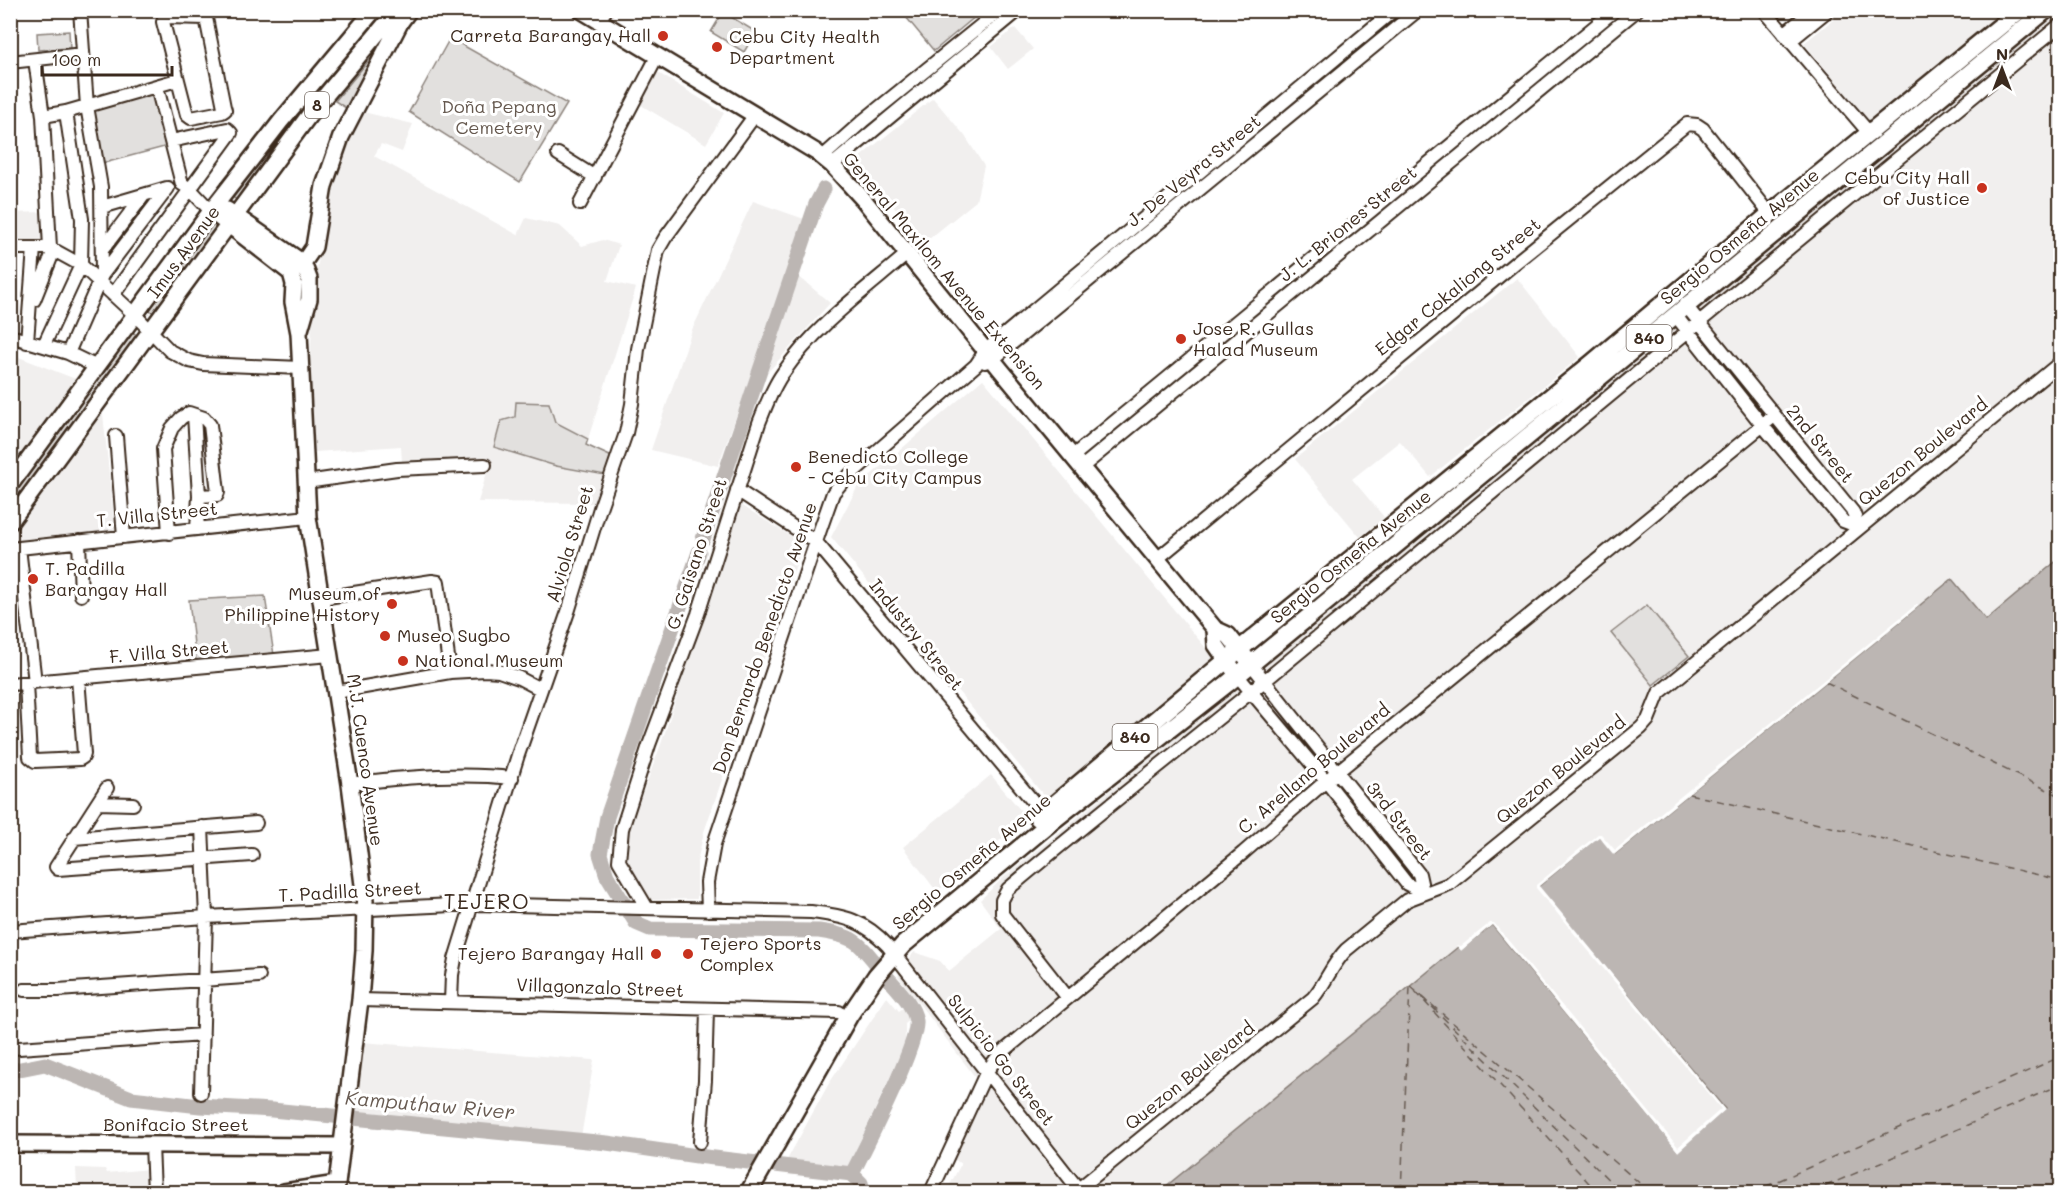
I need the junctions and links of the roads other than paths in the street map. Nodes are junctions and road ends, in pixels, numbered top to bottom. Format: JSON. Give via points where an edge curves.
{"nodes":[{"id":1,"x":80,"y":10,"type":"edge"},
{"id":2,"x":374,"y":10,"type":"edge"},
{"id":3,"x":397,"y":10,"type":"edge"},
{"id":4,"x":409,"y":10,"type":"edge"},
{"id":5,"x":581,"y":10,"type":"edge"},
{"id":6,"x":1000,"y":10,"type":"edge"},
{"id":7,"x":1019,"y":10,"type":"edge"},
{"id":8,"x":1394,"y":10,"type":"edge"},
{"id":9,"x":1418,"y":10,"type":"edge"},
{"id":10,"x":1615,"y":10,"type":"edge"},
{"id":11,"x":1637,"y":10,"type":"edge"},
{"id":12,"x":1764,"y":10,"type":"edge"},
{"id":13,"x":1813,"y":10,"type":"edge"},
{"id":14,"x":1828,"y":10,"type":"edge"},
{"id":15,"x":2020,"y":10,"type":"edge"},
{"id":16,"x":2046,"y":10,"type":"edge"},
{"id":17,"x":602,"y":16,"type":"edge"},
{"id":18,"x":2061,"y":25,"type":"edge"},
{"id":19,"x":1787,"y":38,"type":"junction"},
{"id":20,"x":1563,"y":53,"type":"junction"},
{"id":21,"x":83,"y":54,"type":"junction"},
{"id":22,"x":657,"y":57,"type":"junction"},
{"id":23,"x":35,"y":60,"type":"junction"},
{"id":24,"x":10,"y":62,"type":"edge"},
{"id":25,"x":1573,"y":63,"type":"junction"},
{"id":26,"x":177,"y":80,"type":"junction"},
{"id":27,"x":156,"y":87,"type":"junction"},
{"id":28,"x":87,"y":106,"type":"junction"},
{"id":29,"x":66,"y":112,"type":"junction"},
{"id":30,"x":754,"y":115,"type":"junction"},
{"id":31,"x":43,"y":116,"type":"junction"},
{"id":32,"x":1875,"y":140,"type":"junction"},
{"id":33,"x":171,"y":141,"type":"junction"},
{"id":34,"x":558,"y":154,"type":"dead end"},
{"id":35,"x":828,"y":161,"type":"junction"},
{"id":36,"x":1893,"y":161,"type":"junction"},
{"id":37,"x":595,"y":177,"type":"junction"},
{"id":38,"x":186,"y":186,"type":"junction"},
{"id":39,"x":168,"y":188,"type":"junction"},
{"id":40,"x":143,"y":196,"type":"junction"},
{"id":41,"x":580,"y":204,"type":"dead end"},
{"id":42,"x":209,"y":205,"type":"junction"},
{"id":43,"x":102,"y":207,"type":"junction"},
{"id":44,"x":1169,"y":208,"type":"junction"},
{"id":45,"x":1770,"y":214,"type":"junction"},
{"id":46,"x":230,"y":220,"type":"junction"},
{"id":47,"x":10,"y":248,"type":"edge"},
{"id":48,"x":34,"y":248,"type":"junction"},
{"id":49,"x":52,"y":249,"type":"junction"},
{"id":50,"x":102,"y":250,"type":"junction"},
{"id":51,"x":1319,"y":252,"type":"junction"},
{"id":52,"x":907,"y":254,"type":"junction"},
{"id":53,"x":1328,"y":264,"type":"junction"},
{"id":54,"x":81,"y":265,"type":"junction"},
{"id":55,"x":297,"y":268,"type":"junction"},
{"id":56,"x":101,"y":279,"type":"junction"},
{"id":57,"x":113,"y":295,"type":"junction"},
{"id":58,"x":1681,"y":311,"type":"junction"},
{"id":59,"x":30,"y":313,"type":"junction"},
{"id":60,"x":135,"y":315,"type":"junction"},
{"id":61,"x":1698,"y":321,"type":"junction"},
{"id":62,"x":1687,"y":330,"type":"junction"},
{"id":63,"x":149,"y":332,"type":"junction"},
{"id":64,"x":1223,"y":332,"type":"junction"},
{"id":65,"x":10,"y":336,"type":"edge"},
{"id":66,"x":27,"y":342,"type":"junction"},
{"id":67,"x":1232,"y":342,"type":"junction"},
{"id":68,"x":44,"y":345,"type":"junction"},
{"id":69,"x":68,"y":353,"type":"junction"},
{"id":70,"x":990,"y":355,"type":"junction"},
{"id":71,"x":2061,"y":363,"type":"edge"},
{"id":72,"x":97,"y":367,"type":"junction"},
{"id":73,"x":301,"y":368,"type":"junction"},
{"id":74,"x":194,"y":415,"type":"junction"},
{"id":75,"x":1774,"y":416,"type":"junction"},
{"id":76,"x":1763,"y":426,"type":"junction"},
{"id":77,"x":116,"y":436,"type":"dead end"},
{"id":78,"x":1077,"y":461,"type":"junction"},
{"id":79,"x":485,"y":465,"type":"dead end"},
{"id":80,"x":306,"y":482,"type":"junction"},
{"id":81,"x":10,"y":485,"type":"edge"},
{"id":82,"x":737,"y":490,"type":"junction"},
{"id":83,"x":199,"y":496,"type":"junction"},
{"id":84,"x":308,"y":517,"type":"junction"},
{"id":85,"x":10,"y":522,"type":"edge"},
{"id":86,"x":1859,"y":527,"type":"junction"},
{"id":87,"x":197,"y":529,"type":"junction"},
{"id":88,"x":169,"y":533,"type":"junction"},
{"id":89,"x":124,"y":537,"type":"junction"},
{"id":90,"x":79,"y":542,"type":"junction"},
{"id":91,"x":816,"y":542,"type":"junction"},
{"id":92,"x":15,"y":548,"type":"edge"},
{"id":93,"x":1157,"y":559,"type":"junction"},
{"id":94,"x":81,"y":595,"type":"dead end"},
{"id":95,"x":321,"y":598,"type":"junction"},
{"id":96,"x":1215,"y":629,"type":"junction"},
{"id":97,"x":1240,"y":649,"type":"junction"},
{"id":98,"x":330,"y":655,"type":"junction"},
{"id":99,"x":1226,"y":660,"type":"junction"},
{"id":100,"x":1251,"y":664,"type":"junction"},
{"id":101,"x":450,"y":672,"type":"junction"},
{"id":102,"x":1237,"y":675,"type":"junction"},
{"id":103,"x":78,"y":678,"type":"junction"},
{"id":104,"x":1264,"y":681,"type":"junction"},
{"id":105,"x":30,"y":682,"type":"junction"},
{"id":106,"x":10,"y":684,"type":"edge"},
{"id":107,"x":540,"y":689,"type":"junction"},
{"id":108,"x":1251,"y":691,"type":"junction"},
{"id":109,"x":336,"y":692,"type":"junction"},
{"id":110,"x":1337,"y":772,"type":"junction"},
{"id":111,"x":513,"y":778,"type":"junction"},
{"id":112,"x":1326,"y":781,"type":"junction"},
{"id":113,"x":350,"y":784,"type":"junction"},
{"id":114,"x":107,"y":788,"type":"dead end"},
{"id":115,"x":98,"y":803,"type":"junction"},
{"id":116,"x":134,"y":804,"type":"dead end"},
{"id":117,"x":1047,"y":818,"type":"junction"},
{"id":118,"x":255,"y":823,"type":"dead end"},
{"id":119,"x":202,"y":827,"type":"junction"},
{"id":120,"x":74,"y":838,"type":"junction"},
{"id":121,"x":252,"y":855,"type":"dead end"},
{"id":122,"x":204,"y":859,"type":"junction"},
{"id":123,"x":1423,"y":892,"type":"junction"},
{"id":124,"x":473,"y":904,"type":"junction"},
{"id":125,"x":641,"y":908,"type":"junction"},
{"id":126,"x":365,"y":909,"type":"junction"},
{"id":127,"x":708,"y":910,"type":"junction"},
{"id":128,"x":206,"y":917,"type":"junction"},
{"id":129,"x":10,"y":931,"type":"edge"},
{"id":130,"x":882,"y":961,"type":"junction"},
{"id":131,"x":259,"y":976,"type":"dead end"},
{"id":132,"x":204,"y":980,"type":"junction"},
{"id":133,"x":24,"y":990,"type":"dead end"},
{"id":134,"x":1068,"y":998,"type":"junction"},
{"id":135,"x":360,"y":1000,"type":"junction"},
{"id":136,"x":451,"y":1002,"type":"junction"},
{"id":137,"x":707,"y":1009,"type":"junction"},
{"id":138,"x":839,"y":1012,"type":"junction"},
{"id":139,"x":203,"y":1035,"type":"junction"},
{"id":140,"x":19,"y":1048,"type":"dead end"},
{"id":141,"x":987,"y":1071,"type":"junction"},
{"id":142,"x":201,"y":1093,"type":"dead end"},
{"id":143,"x":700,"y":1142,"type":"dead end"},
{"id":144,"x":10,"y":1144,"type":"edge"},
{"id":145,"x":152,"y":1145,"type":"junction"},
{"id":146,"x":341,"y":1146,"type":"junction"},
{"id":147,"x":767,"y":1149,"type":"junction"},
{"id":148,"x":756,"y":1169,"type":"junction"},
{"id":149,"x":336,"y":1188,"type":"edge"},
{"id":150,"x":1077,"y":1191,"type":"edge"},
{"id":151,"x":154,"y":1192,"type":"edge"},
{"id":152,"x":285,"y":1192,"type":"edge"},
{"id":153,"x":737,"y":1192,"type":"edge"},
{"id":154,"x":749,"y":1192,"type":"edge"},
{"id":155,"x":931,"y":1192,"type":"edge"}],
"edges":[{"from":1,"to":21,"type":"street"},
{"from":2,"to":42,"type":"main road","name":"Imus Avenue","number":"8"},
{"from":3,"to":46,"type":"main road","name":"Imus Avenue","number":"8","via":[[310,114]]},
{"from":4,"to":55,"type":"main road","number":"8","via":[[341,137],[324,186],[314,247]]},
{"from":5,"to":17,"type":"main road","name":"General Maxilom Avenue Extension"},
{"from":6,"to":35,"type":"street","via":[[826,153]]},
{"from":7,"to":35,"type":"street"},
{"from":8,"to":44,"type":"street","name":"J. De Veyra Street"},
{"from":9,"to":44,"type":"street","name":"J. De Veyra Street"},
{"from":10,"to":20,"type":"street","name":"J. L. Briones Street"},
{"from":11,"to":25,"type":"street","name":"J. L. Briones Street"},
{"from":12,"to":19,"type":"street"},
{"from":13,"to":19,"type":"street"},
{"from":14,"to":19,"type":"street"},
{"from":15,"to":32,"type":"highway","name":"Sergio Osmeña Avenue","number":"840"},
{"from":16,"to":32,"type":"highway","name":"Sergio Osmeña Avenue","number":"840"},
{"from":17,"to":22,"type":"main road","name":"General Maxilom Avenue Extension"},
{"from":18,"to":36,"type":"street"},
{"from":19,"to":32,"type":"street"},
{"from":20,"to":25,"type":"street"},
{"from":20,"to":51,"type":"street","name":"J. L. Briones Street"},
{"from":21,"to":23,"type":"street"},
{"from":21,"to":28,"type":"street"},
{"from":22,"to":30,"type":"main road","name":"General Maxilom Avenue Extension"},
{"from":22,"to":37,"type":"street"},
{"from":23,"to":24,"type":"street"},
{"from":23,"to":31,"type":"street"},
{"from":25,"to":53,"type":"street","name":"J. L. Briones Street"},
{"from":26,"to":26,"type":"street","via":[[164,18],[206,18],[225,110],[188,117]]},
{"from":26,"to":27,"type":"street"},
{"from":27,"to":28,"type":"street"},
{"from":27,"to":33,"type":"street"},
{"from":28,"to":29,"type":"street"},
{"from":28,"to":43,"type":"street"},
{"from":29,"to":31,"type":"street"},
{"from":29,"to":54,"type":"street","via":[[82,219]]},
{"from":30,"to":35,"type":"main road","name":"General Maxilom Avenue Extension"},
{"from":30,"to":107,"type":"street","name":"Alviola Street","via":[[658,250],[626,433]]},
{"from":31,"to":49,"type":"street"},
{"from":32,"to":36,"type":"street"},
{"from":32,"to":45,"type":"highway","name":"Sergio Osmeña Avenue","number":"840"},
{"from":32,"to":58,"type":"highway","name":"Sergio Osmeña Avenue","number":"840"},
{"from":33,"to":38,"type":"street"},
{"from":33,"to":38,"type":"street","via":[[231,130],[229,138]]},
{"from":34,"to":37,"type":"street"},
{"from":35,"to":52,"type":"main road","name":"General Maxilom Avenue Extension"},
{"from":36,"to":61,"type":"street"},
{"from":37,"to":41,"type":"street"},
{"from":38,"to":39,"type":"street"},
{"from":38,"to":42,"type":"street"},
{"from":38,"to":57,"type":"street"},
{"from":39,"to":40,"type":"street"},
{"from":39,"to":56,"type":"street"},
{"from":40,"to":43,"type":"street"},
{"from":40,"to":50,"type":"street"},
{"from":42,"to":46,"type":"main road"},
{"from":42,"to":60,"type":"main road","name":"Imus Avenue","number":"8"},
{"from":43,"to":50,"type":"street"},
{"from":44,"to":70,"type":"street","name":"J. De Veyra Street"},
{"from":45,"to":93,"type":"street","name":"Edgar Cokaliong Street","via":[[1703,129],[1687,124]]},
{"from":45,"to":97,"type":"highway","name":"Sergio Osmeña Avenue","number":"840"},
{"from":46,"to":55,"type":"main road"},
{"from":46,"to":63,"type":"main road","name":"Imus Avenue","number":"8"},
{"from":47,"to":48,"type":"street"},
{"from":48,"to":49,"type":"street"},
{"from":48,"to":59,"type":"street"},
{"from":49,"to":54,"type":"street"},
{"from":49,"to":59,"type":"street"},
{"from":50,"to":56,"type":"street"},
{"from":51,"to":53,"type":"street"},
{"from":51,"to":64,"type":"street","name":"J. L. Briones Street"},
{"from":52,"to":70,"type":"main road","name":"General Maxilom Avenue Extension"},
{"from":52,"to":82,"type":"street","name":"G. Gaisano Street","via":[[810,338],[781,374],[759,423]]},
{"from":53,"to":67,"type":"street","name":"J. L. Briones Street"},
{"from":54,"to":56,"type":"street"},
{"from":54,"to":68,"type":"street"},
{"from":55,"to":73,"type":"main road","name":"M.J. Cuenco Avenue","via":[[309,279],[309,299],[299,333]]},
{"from":56,"to":57,"type":"street"},
{"from":56,"to":69,"type":"street"},
{"from":57,"to":60,"type":"street"},
{"from":58,"to":61,"type":"street","name":"2nd Street"},
{"from":58,"to":62,"type":"street","name":"2nd Street"},
{"from":58,"to":100,"type":"highway","name":"Sergio Osmeña Avenue","number":"840"},
{"from":59,"to":66,"type":"street"},
{"from":60,"to":63,"type":"street"},
{"from":60,"to":72,"type":"main road","name":"Imus Avenue","number":"8"},
{"from":61,"to":62,"type":"street"},
{"from":61,"to":75,"type":"street","name":"2nd Street"},
{"from":62,"to":76,"type":"street","name":"2nd Street"},
{"from":62,"to":104,"type":"street"},
{"from":63,"to":73,"type":"street","via":[[170,351],[189,361]]},
{"from":63,"to":85,"type":"main road","name":"Imus Avenue","number":"8"},
{"from":64,"to":67,"type":"street"},
{"from":64,"to":78,"type":"street","name":"J. L. Briones Street"},
{"from":65,"to":66,"type":"street"},
{"from":66,"to":68,"type":"street"},
{"from":67,"to":78,"type":"street","name":"J. L. Briones Street"},
{"from":68,"to":69,"type":"street"},
{"from":69,"to":72,"type":"street"},
{"from":70,"to":78,"type":"main road","name":"General Maxilom Avenue Extension"},
{"from":70,"to":91,"type":"street","name":"Don Bernardo Benedicto Avenue","via":[[843,481],[831,498]]},
{"from":71,"to":86,"type":"street","name":"Quezon Boulevard"},
{"from":72,"to":81,"type":"main road","name":"Imus Avenue","number":"8"},
{"from":73,"to":80,"type":"main road","name":"M.J. Cuenco Avenue"},
{"from":74,"to":83,"type":"street"},
{"from":74,"to":83,"type":"street","via":[[210,425],[218,492]]},
{"from":74,"to":88,"type":"street","via":[[181,417],[163,448]]},
{"from":75,"to":76,"type":"street","name":"C. Arellano Boulevard"},
{"from":75,"to":86,"type":"street","name":"2nd Street","via":[[1853,512]]},
{"from":76,"to":86,"type":"street","name":"2nd Street","via":[[1843,521]]},
{"from":76,"to":110,"type":"street","name":"C. Arellano Boulevard"},
{"from":77,"to":89,"type":"street"},
{"from":78,"to":93,"type":"main road","name":"General Maxilom Avenue Extension"},
{"from":79,"to":80,"type":"street","via":[[397,469]]},
{"from":80,"to":84,"type":"main road","name":"M.J. Cuenco Avenue"},
{"from":82,"to":91,"type":"street","name":"Industry Street"},
{"from":82,"to":125,"type":"street","name":"G. Gaisano Street","via":[[622,829],[619,861]]},
{"from":83,"to":87,"type":"street"},
{"from":84,"to":87,"type":"street","name":"T. Villa Street"},
{"from":84,"to":95,"type":"main road","name":"M.J. Cuenco Avenue"},
{"from":86,"to":123,"type":"street","name":"Quezon Boulevard","via":[[1659,693],[1641,728],[1449,884]]},
{"from":87,"to":88,"type":"street","name":"T. Villa Street"},
{"from":88,"to":89,"type":"street","name":"T. Villa Street"},
{"from":89,"to":90,"type":"street","name":"T. Villa Street"},
{"from":90,"to":92,"type":"street","name":"T. Villa Street"},
{"from":90,"to":94,"type":"street"},
{"from":91,"to":117,"type":"street","name":"Industry Street"},
{"from":91,"to":127,"type":"street","name":"Don Bernardo Benedicto Avenue","via":[[714,844],[707,882]]},
{"from":92,"to":105,"type":"street"},
{"from":93,"to":96,"type":"main road","name":"General Maxilom Avenue Extension"},
{"from":95,"to":98,"type":"main road","name":"M.J. Cuenco Avenue"},
{"from":95,"to":101,"type":"street","via":[[438,582]]},
{"from":96,"to":97,"type":"main road","name":"General Maxilom Avenue Extension","via":[[1228,635]]},
{"from":96,"to":99,"type":"main road","name":"General Maxilom Avenue Extension","via":[[1216,645]]},
{"from":97,"to":99,"type":"highway","name":"Sergio Osmeña Avenue","number":"840"},
{"from":97,"to":100,"type":"main road","name":"General Maxilom Avenue Extension"},
{"from":98,"to":103,"type":"street","name":"F. Villa Street"},
{"from":98,"to":109,"type":"main road","name":"M.J. Cuenco Avenue"},
{"from":99,"to":102,"type":"main road","name":"General Maxilom Avenue Extension"},
{"from":99,"to":117,"type":"highway","name":"Sergio Osmeña Avenue","number":"840"},
{"from":100,"to":102,"type":"highway","name":"Sergio Osmeña Avenue","number":"840"},
{"from":100,"to":104,"type":"street","name":"3rd Street"},
{"from":101,"to":107,"type":"street","via":[[499,671]]},
{"from":101,"to":109,"type":"street"},
{"from":102,"to":108,"type":"street","name":"3rd Street"},
{"from":102,"to":117,"type":"highway","name":"Sergio Osmeña Avenue","number":"840"},
{"from":103,"to":105,"type":"street","name":"F. Villa Street"},
{"from":103,"to":105,"type":"street","via":[[84,754],[80,759],[35,761],[30,757]]},
{"from":104,"to":108,"type":"street"},
{"from":104,"to":110,"type":"street","name":"3rd Street"},
{"from":105,"to":106,"type":"street","name":"F. Villa Street"},
{"from":107,"to":111,"type":"street","name":"Alviola Street"},
{"from":108,"to":112,"type":"street","name":"3rd Street"},
{"from":108,"to":134,"type":"street","via":[[1003,895],[1002,914]]},
{"from":109,"to":113,"type":"main road","name":"M.J. Cuenco Avenue"},
{"from":110,"to":112,"type":"street","name":"C. Arellano Boulevard"},
{"from":110,"to":123,"type":"street","name":"3rd Street","via":[[1419,874]]},
{"from":111,"to":113,"type":"street","via":[[414,778]]},
{"from":111,"to":124,"type":"street","name":"Alviola Street"},
{"from":112,"to":123,"type":"street","name":"3rd Street","via":[[1407,884]]},
{"from":112,"to":134,"type":"street","name":"C. Arellano Boulevard"},
{"from":113,"to":126,"type":"main road","name":"M.J. Cuenco Avenue"},
{"from":114,"to":115,"type":"street"},
{"from":115,"to":116,"type":"street"},
{"from":115,"to":120,"type":"street"},
{"from":117,"to":130,"type":"highway","name":"Sergio Osmeña Avenue","number":"840"},
{"from":118,"to":119,"type":"street"},
{"from":119,"to":120,"type":"street"},
{"from":119,"to":122,"type":"street"},
{"from":120,"to":122,"type":"street","via":[[56,865],[58,869]]},
{"from":121,"to":122,"type":"street"},
{"from":122,"to":128,"type":"street"},
{"from":123,"to":150,"type":"street","name":"Quezon Boulevard","via":[[1407,900],[1346,950],[1313,998]]},
{"from":124,"to":125,"type":"street","name":"T. Padilla Street"},
{"from":124,"to":126,"type":"street","name":"T. Padilla Street"},
{"from":124,"to":136,"type":"street","name":"Alviola Street","via":[[453,967]]},
{"from":125,"to":127,"type":"street","name":"T. Padilla Street"},
{"from":126,"to":128,"type":"street","name":"T. Padilla Street"},
{"from":126,"to":135,"type":"main road","name":"M.J. Cuenco Avenue"},
{"from":127,"to":130,"type":"street","name":"T. Padilla Street","via":[[840,916],[865,925]]},
{"from":128,"to":129,"type":"street","name":"T. Padilla Street"},
{"from":128,"to":132,"type":"street"},
{"from":130,"to":138,"type":"highway","name":"Sergio Osmeña Avenue","number":"840"},
{"from":130,"to":141,"type":"street","name":"Sulpicio Go Street"},
{"from":130,"to":147,"type":"highway","name":"Sergio Osmeña Avenue","number":"840"},
{"from":131,"to":132,"type":"street"},
{"from":132,"to":133,"type":"street"},
{"from":132,"to":139,"type":"street"},
{"from":134,"to":141,"type":"street","name":"C. Arellano Boulevard","via":[[999,1055]]},
{"from":135,"to":136,"type":"street","name":"Villagonzalo Street"},
{"from":135,"to":146,"type":"main road","name":"M.J. Cuenco Avenue"},
{"from":136,"to":137,"type":"street","name":"Villagonzalo Street"},
{"from":137,"to":138,"type":"street","name":"Villagonzalo Street"},
{"from":137,"to":143,"type":"street"},
{"from":138,"to":147,"type":"highway","name":"Sergio Osmeña Avenue","number":"840"},
{"from":139,"to":140,"type":"street"},
{"from":139,"to":142,"type":"street"},
{"from":141,"to":150,"type":"street","name":"Sulpicio Go Street"},
{"from":141,"to":155,"type":"street","name":"C. Arellano Boulevard"},
{"from":144,"to":145,"type":"main road","name":"Bonifacio Street"},
{"from":145,"to":146,"type":"main road","name":"Bonifacio Street"},
{"from":145,"to":151,"type":"street"},
{"from":146,"to":149,"type":"main road","name":"M.J. Cuenco Avenue"},
{"from":147,"to":148,"type":"highway","name":"Sergio Osmeña Avenue","number":"840"},
{"from":148,"to":153,"type":"highway","name":"Sergio Osmeña Avenue","number":"840"},
{"from":148,"to":154,"type":"highway","name":"Sergio Osmeña Avenue","number":"840"},
{"from":149,"to":152,"type":"main road"}]}
